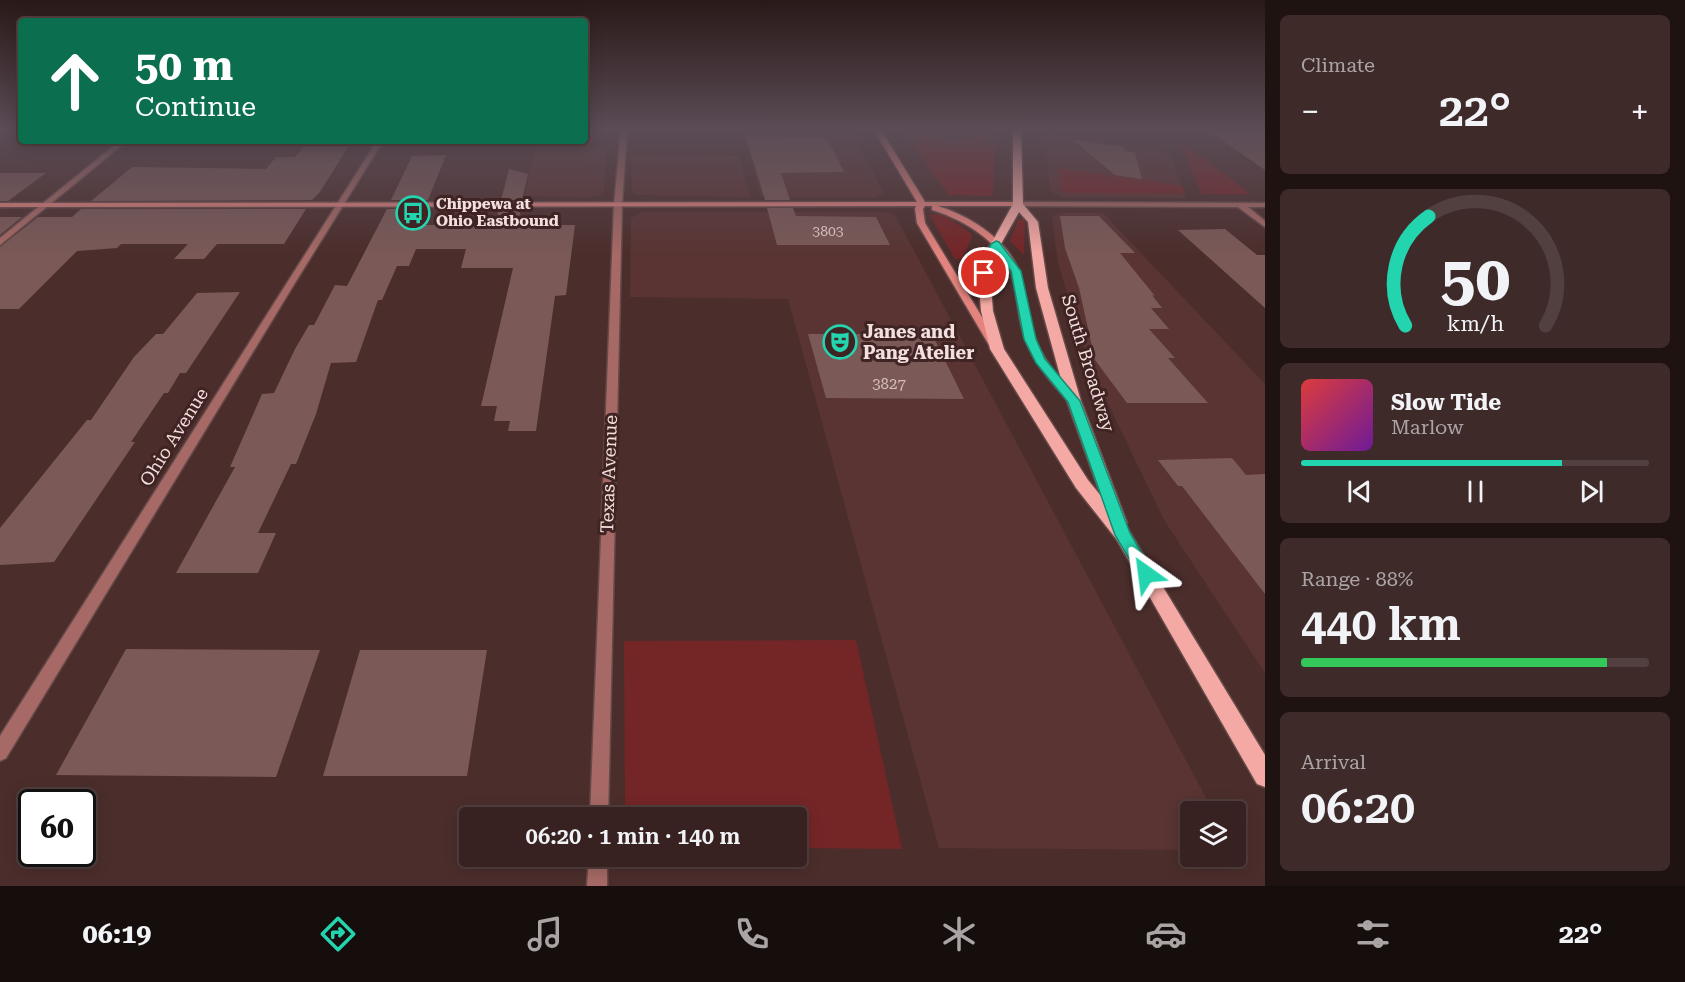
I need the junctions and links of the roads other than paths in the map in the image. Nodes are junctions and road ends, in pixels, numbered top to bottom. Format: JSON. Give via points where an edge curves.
{"nodes":[{"id":1,"x":87,"y":171,"type":"edge"},
{"id":2,"x":360,"y":171,"type":"edge"},
{"id":3,"x":621,"y":171,"type":"edge"},
{"id":4,"x":902,"y":171,"type":"edge"},
{"id":5,"x":1018,"y":171,"type":"edge"},
{"id":6,"x":339,"y":204,"type":"junction"},
{"id":7,"x":922,"y":204,"type":"junction"},
{"id":8,"x":1018,"y":204,"type":"junction"},
{"id":9,"x":0,"y":205,"type":"edge"},
{"id":10,"x":45,"y":205,"type":"junction"},
{"id":11,"x":618,"y":205,"type":"junction"},
{"id":12,"x":1240,"y":205,"type":"junction"},
{"id":13,"x":1265,"y":205,"type":"edge"},
{"id":14,"x":1265,"y":225,"type":"edge"},
{"id":15,"x":0,"y":242,"type":"edge"},
{"id":16,"x":996,"y":244,"type":"junction"},
{"id":17,"x":996,"y":349,"type":"junction"},
{"id":18,"x":1074,"y":401,"type":"junction"},
{"id":19,"x":1123,"y":535,"type":"junction"},
{"id":20,"x":0,"y":752,"type":"edge"},
{"id":21,"x":1265,"y":776,"type":"edge"},
{"id":22,"x":599,"y":807,"type":"edge"},
{"id":23,"x":598,"y":867,"type":"edge"},
{"id":24,"x":597,"y":886,"type":"edge"}],
"edges":[{"from":1,"to":10,"type":"street"},
{"from":2,"to":6,"type":"street","name":"Ohio Avenue"},
{"from":3,"to":11,"type":"street","name":"Texas Avenue"},
{"from":4,"to":7,"type":"main road"},
{"from":5,"to":8,"type":"main road","name":"South Broadway"},
{"from":6,"to":10,"type":"main road"},
{"from":6,"to":11,"type":"main road"},
{"from":6,"to":20,"type":"street","name":"Ohio Avenue"},
{"from":7,"to":8,"type":"main road"},
{"from":7,"to":11,"type":"main road"},
{"from":7,"to":16,"type":"main road","via":[[956,214]]},
{"from":7,"to":17,"type":"main road","via":[[921,223]]},
{"from":8,"to":12,"type":"street"},
{"from":8,"to":16,"type":"main road","name":"South Broadway"},
{"from":8,"to":18,"type":"main road","name":"South Broadway","via":[[1033,222],[1042,288]]},
{"from":9,"to":10,"type":"main road"},
{"from":10,"to":15,"type":"street"},
{"from":11,"to":22,"type":"street","name":"Texas Avenue"},
{"from":12,"to":13,"type":"street"},
{"from":12,"to":14,"type":"street"},
{"from":16,"to":17,"type":"main road","name":"South Broadway","via":[[984,273]]},
{"from":16,"to":18,"type":"main road","via":[[1016,271],[1030,339],[1040,360]]},
{"from":17,"to":19,"type":"main road","name":"South Broadway","via":[[1076,475]]},
{"from":18,"to":19,"type":"main road","name":"South Broadway"},
{"from":19,"to":21,"type":"main road","name":"South Broadway"},
{"from":23,"to":24,"type":"street"}]}
